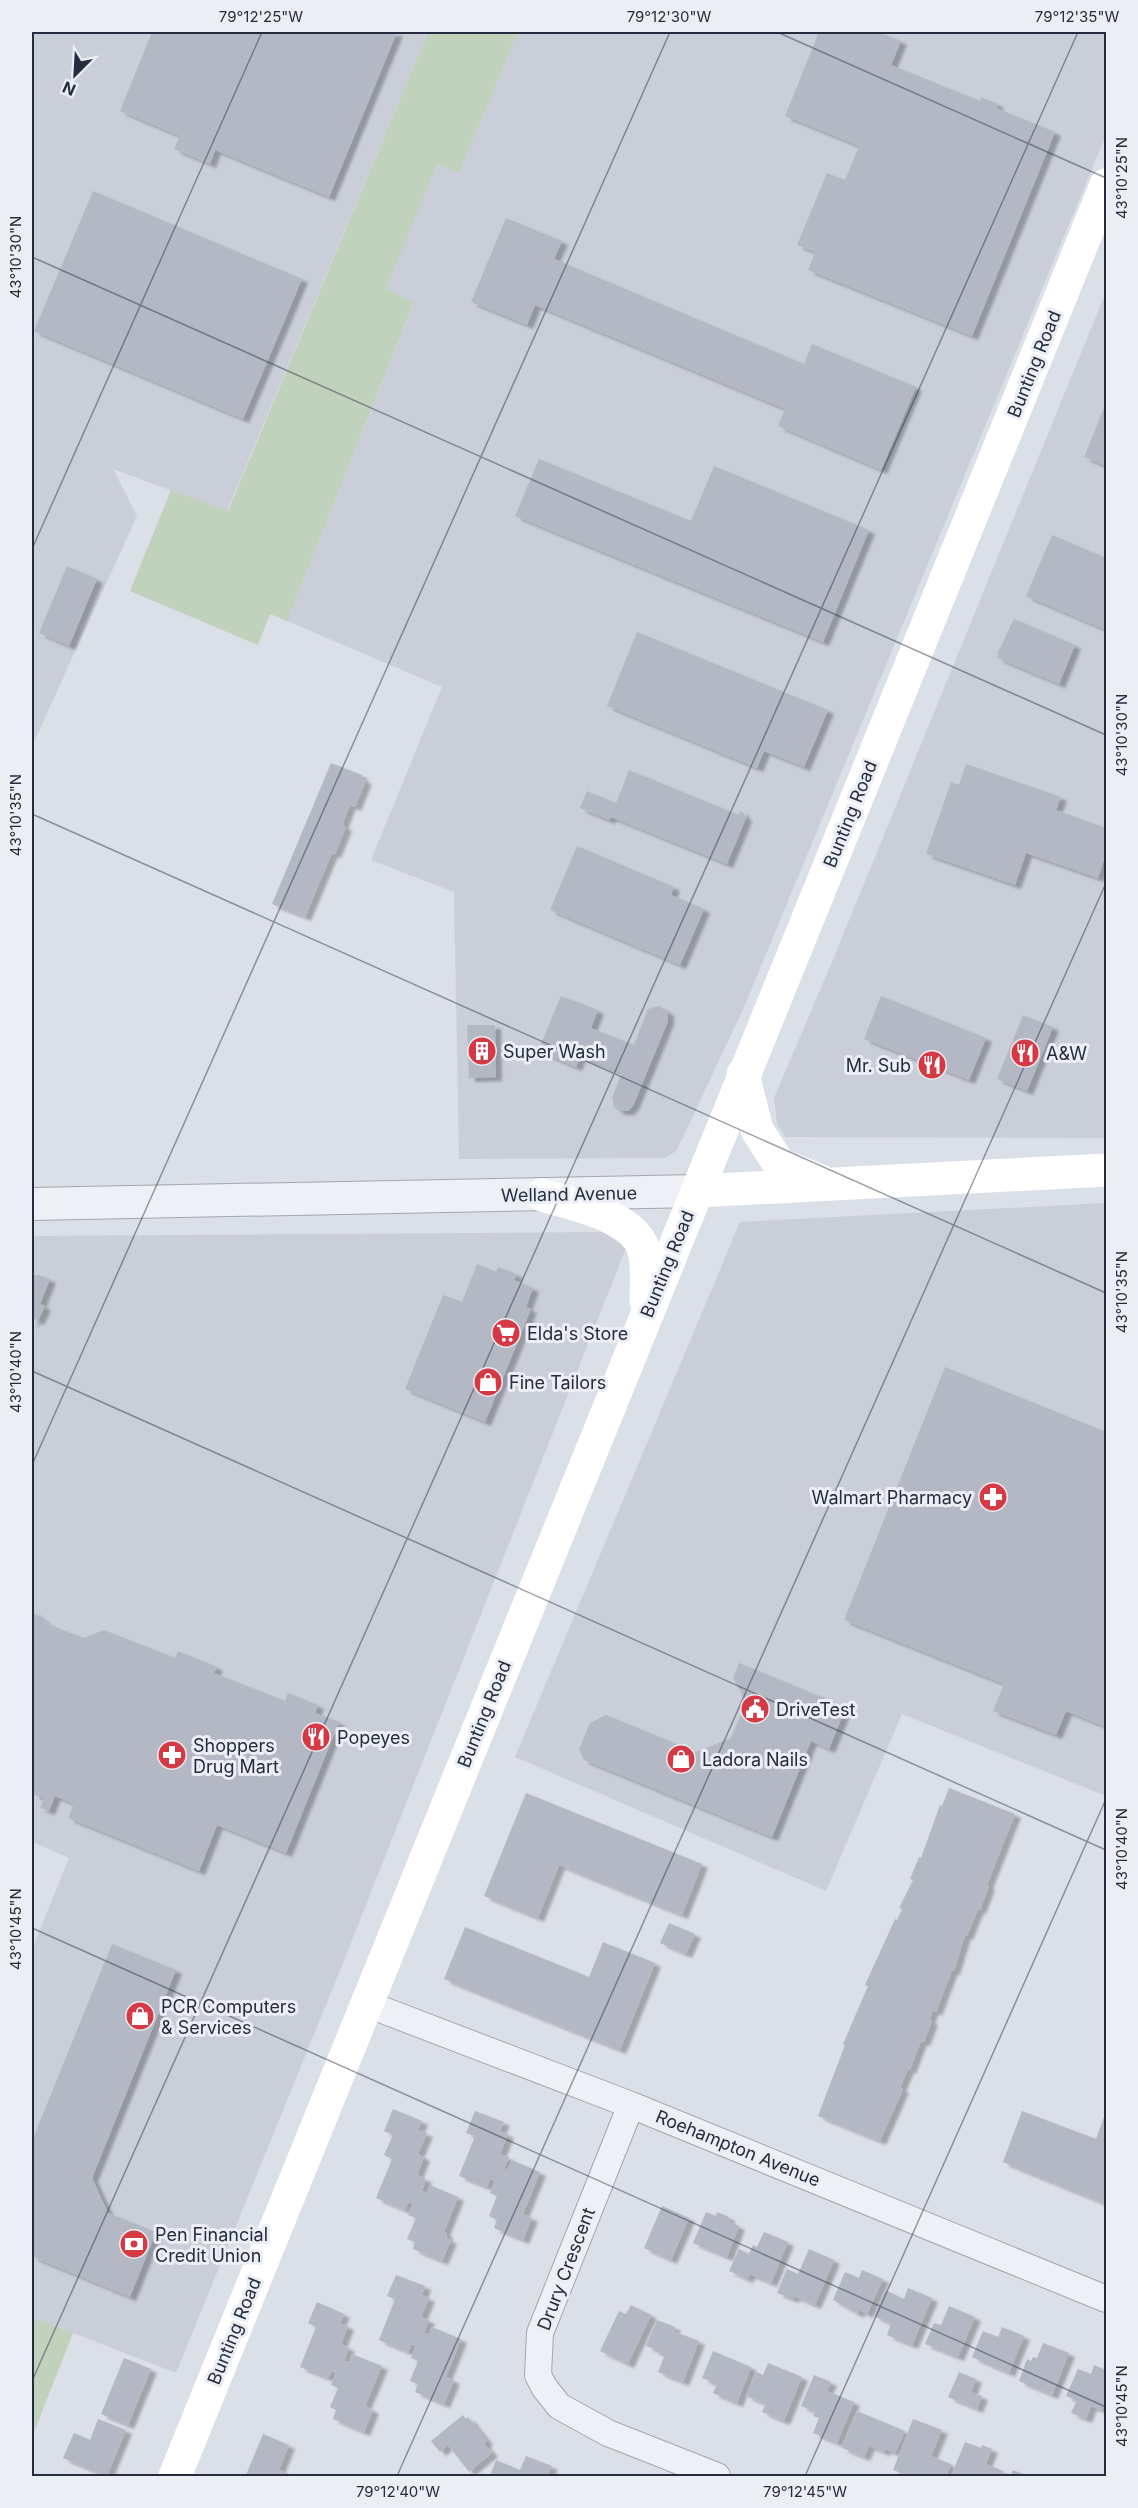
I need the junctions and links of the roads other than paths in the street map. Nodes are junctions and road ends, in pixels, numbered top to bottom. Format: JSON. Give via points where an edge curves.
{"nodes":[{"id":1,"x":1107,"y":185,"type":"edge"},
{"id":2,"x":743,"y":1074,"type":"junction"},
{"id":3,"x":1107,"y":1170,"type":"edge"},
{"id":4,"x":831,"y":1185,"type":"junction"},
{"id":5,"x":697,"y":1191,"type":"junction"},
{"id":6,"x":542,"y":1195,"type":"junction"},
{"id":7,"x":32,"y":1204,"type":"edge"},
{"id":8,"x":647,"y":1313,"type":"junction"},
{"id":9,"x":367,"y":2004,"type":"junction"},
{"id":10,"x":632,"y":2105,"type":"junction"},
{"id":11,"x":1107,"y":2299,"type":"edge"},
{"id":12,"x":175,"y":2476,"type":"edge"},
{"id":13,"x":717,"y":2476,"type":"edge"}],
"edges":[{"from":1,"to":2,"type":"main road","name":"Bunting Road"},
{"from":2,"to":4,"type":"main road","via":[[757,1130],[779,1164]]},
{"from":2,"to":5,"type":"main road","name":"Bunting Road"},
{"from":3,"to":4,"type":"main road","name":"Welland Avenue"},
{"from":4,"to":5,"type":"main road","name":"Welland Avenue"},
{"from":5,"to":6,"type":"street","name":"Welland Avenue"},
{"from":5,"to":8,"type":"main road","name":"Bunting Road"},
{"from":6,"to":7,"type":"street","name":"Welland Avenue"},
{"from":6,"to":8,"type":"main road","via":[[612,1217],[634,1235],[644,1250]]},
{"from":8,"to":9,"type":"main road","name":"Bunting Road"},
{"from":9,"to":10,"type":"street","name":"Roehampton Avenue"},
{"from":9,"to":12,"type":"main road","name":"Bunting Road"},
{"from":10,"to":11,"type":"street","name":"Roehampton Avenue"},
{"from":10,"to":13,"type":"street","name":"Drury Crescent","via":[[540,2332],[538,2375],[559,2406],[608,2433]]}]}
